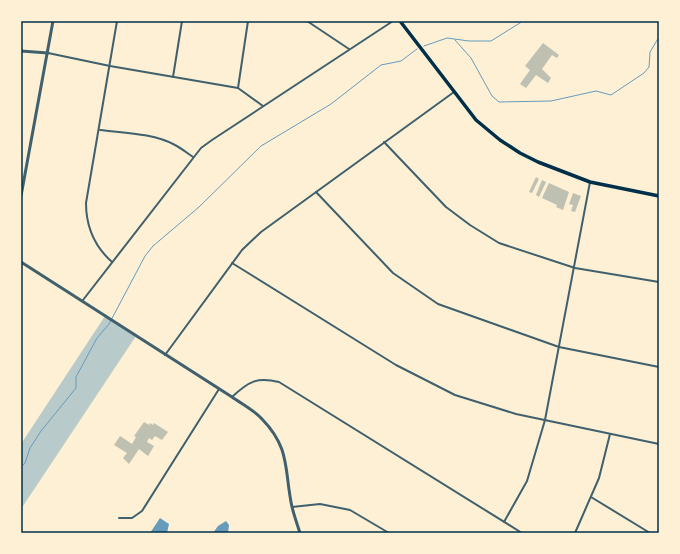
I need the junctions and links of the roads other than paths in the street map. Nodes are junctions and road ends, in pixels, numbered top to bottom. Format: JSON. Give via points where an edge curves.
{"nodes":[{"id":1,"x":53,"y":21,"type":"edge"},
{"id":2,"x":117,"y":21,"type":"edge"},
{"id":3,"x":182,"y":21,"type":"edge"},
{"id":4,"x":248,"y":21,"type":"edge"},
{"id":5,"x":307,"y":21,"type":"edge"},
{"id":6,"x":393,"y":21,"type":"edge"},
{"id":7,"x":400,"y":21,"type":"edge"},
{"id":8,"x":349,"y":50,"type":"junction"},
{"id":9,"x":21,"y":51,"type":"edge"},
{"id":10,"x":48,"y":53,"type":"junction"},
{"id":11,"x":110,"y":66,"type":"junction"},
{"id":12,"x":173,"y":77,"type":"junction"},
{"id":13,"x":238,"y":88,"type":"junction"},
{"id":14,"x":454,"y":92,"type":"junction"},
{"id":15,"x":263,"y":106,"type":"junction"},
{"id":16,"x":100,"y":130,"type":"junction"},
{"id":17,"x":384,"y":142,"type":"junction"},
{"id":18,"x":193,"y":157,"type":"junction"},
{"id":19,"x":590,"y":182,"type":"junction"},
{"id":20,"x":316,"y":192,"type":"junction"},
{"id":21,"x":21,"y":196,"type":"edge"},
{"id":22,"x":659,"y":196,"type":"edge"},
{"id":23,"x":21,"y":262,"type":"edge"},
{"id":24,"x":112,"y":262,"type":"junction"},
{"id":25,"x":232,"y":263,"type":"junction"},
{"id":26,"x":575,"y":268,"type":"junction"},
{"id":27,"x":659,"y":282,"type":"edge"},
{"id":28,"x":82,"y":300,"type":"junction"},
{"id":29,"x":558,"y":347,"type":"junction"},
{"id":30,"x":165,"y":355,"type":"junction"},
{"id":31,"x":659,"y":366,"type":"edge"},
{"id":32,"x":219,"y":389,"type":"junction"},
{"id":33,"x":232,"y":397,"type":"junction"},
{"id":34,"x":545,"y":420,"type":"junction"},
{"id":35,"x":610,"y":434,"type":"junction"},
{"id":36,"x":659,"y":444,"type":"edge"},
{"id":37,"x":592,"y":497,"type":"junction"},
{"id":38,"x":292,"y":507,"type":"junction"},
{"id":39,"x":119,"y":518,"type":"dead end"},
{"id":40,"x":504,"y":522,"type":"junction"},
{"id":41,"x":300,"y":533,"type":"edge"},
{"id":42,"x":389,"y":533,"type":"edge"},
{"id":43,"x":522,"y":533,"type":"edge"},
{"id":44,"x":575,"y":533,"type":"edge"},
{"id":45,"x":650,"y":533,"type":"edge"}],
"edges":[{"from":1,"to":10,"type":"street"},
{"from":2,"to":11,"type":"street"},
{"from":3,"to":12,"type":"street"},
{"from":4,"to":13,"type":"street"},
{"from":5,"to":8,"type":"street"},
{"from":6,"to":8,"type":"street"},
{"from":7,"to":14,"type":"main road"},
{"from":8,"to":15,"type":"street"},
{"from":9,"to":10,"type":"street"},
{"from":10,"to":11,"type":"street"},
{"from":10,"to":21,"type":"street"},
{"from":11,"to":12,"type":"street"},
{"from":11,"to":16,"type":"street"},
{"from":12,"to":13,"type":"street"},
{"from":13,"to":15,"type":"street"},
{"from":14,"to":17,"type":"street"},
{"from":14,"to":19,"type":"main road","via":[[476,120],[500,140],[538,162]]},
{"from":15,"to":18,"type":"street","via":[[212,140]]},
{"from":16,"to":18,"type":"street","via":[[165,141]]},
{"from":16,"to":24,"type":"street","via":[[86,214],[92,237],[103,254]]},
{"from":17,"to":20,"type":"street"},
{"from":17,"to":26,"type":"street","via":[[446,207],[470,226],[499,243]]},
{"from":18,"to":24,"type":"street"},
{"from":19,"to":22,"type":"main road"},
{"from":19,"to":26,"type":"street"},
{"from":20,"to":25,"type":"street","via":[[261,232]]},
{"from":20,"to":29,"type":"street","via":[[392,273],[438,304]]},
{"from":23,"to":28,"type":"street"},
{"from":24,"to":28,"type":"street"},
{"from":25,"to":30,"type":"street"},
{"from":25,"to":34,"type":"street","via":[[425,381],[488,407]]},
{"from":26,"to":27,"type":"street"},
{"from":26,"to":29,"type":"street"},
{"from":28,"to":30,"type":"street"},
{"from":29,"to":31,"type":"street"},
{"from":29,"to":34,"type":"street"},
{"from":30,"to":32,"type":"street"},
{"from":32,"to":33,"type":"street"},
{"from":32,"to":39,"type":"street","via":[[142,511],[132,518]]},
{"from":33,"to":38,"type":"street","via":[[261,417],[278,440],[287,467]]},
{"from":33,"to":40,"type":"street","via":[[243,387],[257,380],[279,382]]},
{"from":34,"to":35,"type":"street"},
{"from":34,"to":40,"type":"street","via":[[528,481]]},
{"from":35,"to":36,"type":"street"},
{"from":35,"to":37,"type":"street"},
{"from":37,"to":44,"type":"street"},
{"from":37,"to":45,"type":"street"},
{"from":38,"to":41,"type":"street"},
{"from":38,"to":42,"type":"street","via":[[320,504],[350,510]]},
{"from":40,"to":43,"type":"street"}]}
